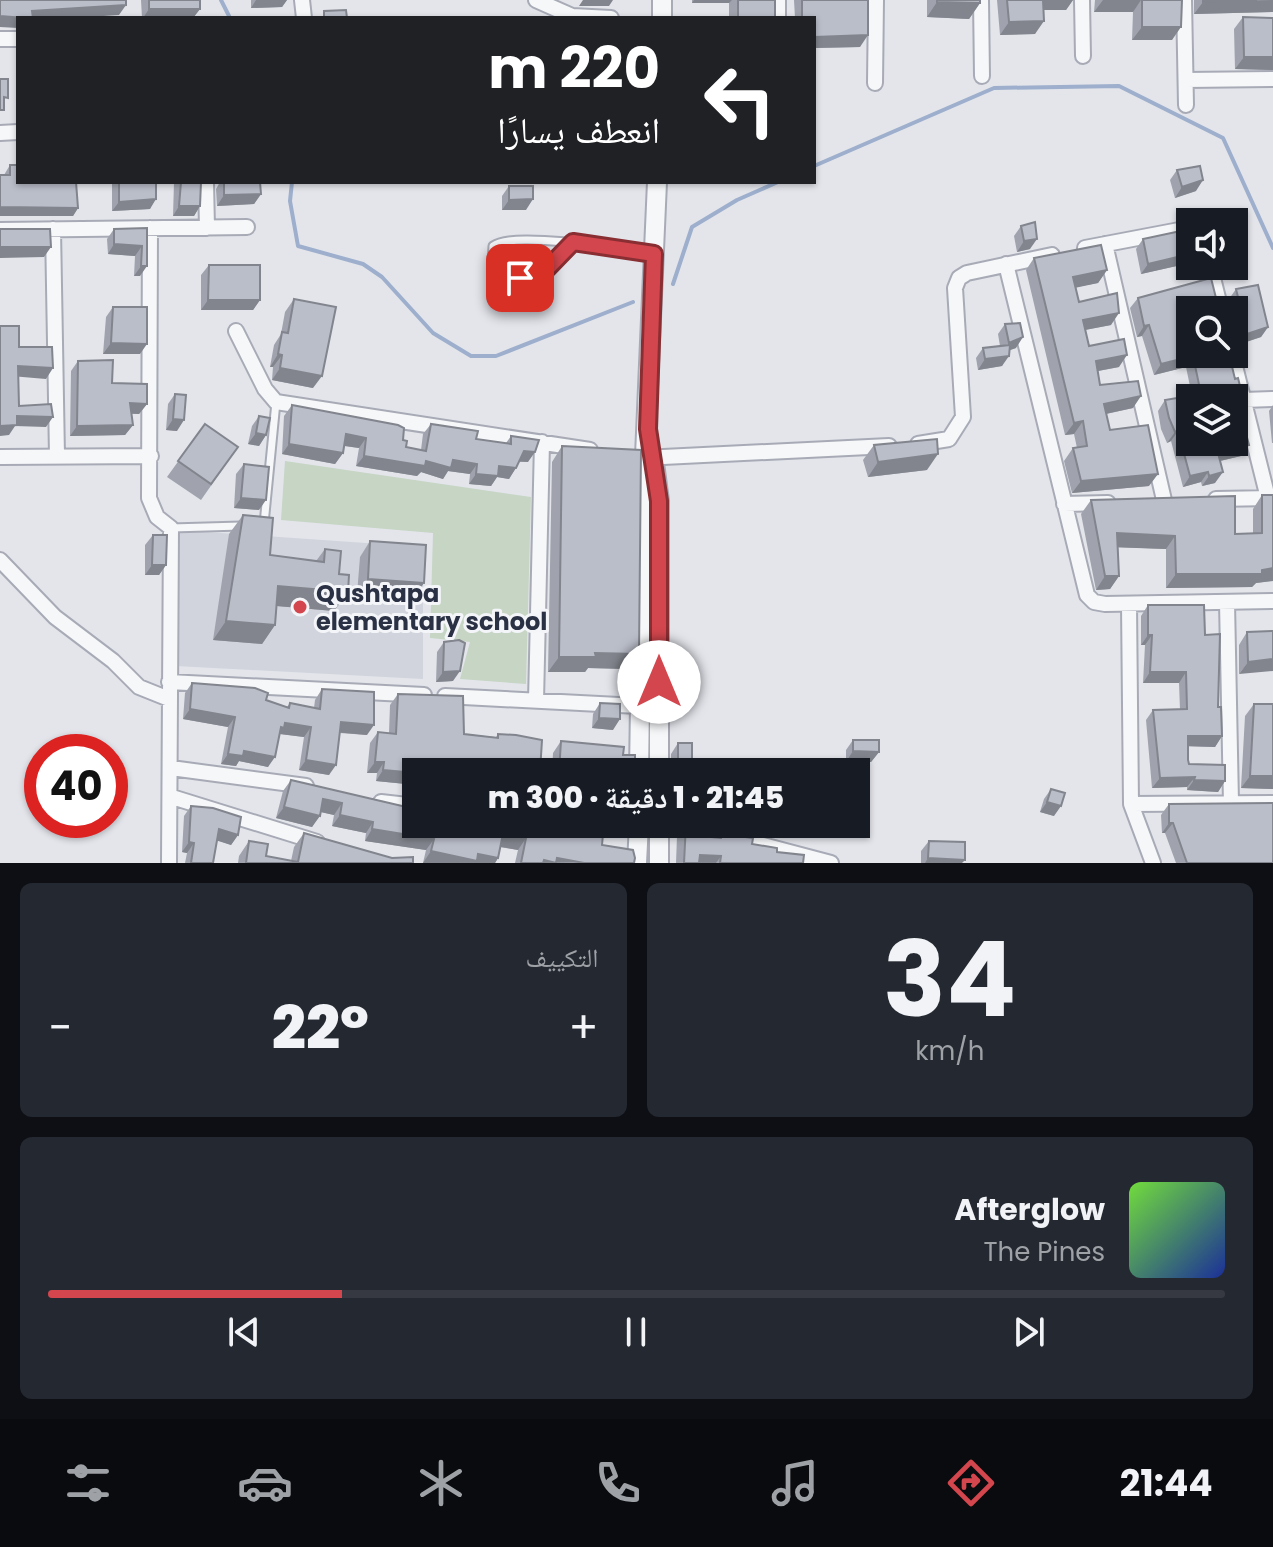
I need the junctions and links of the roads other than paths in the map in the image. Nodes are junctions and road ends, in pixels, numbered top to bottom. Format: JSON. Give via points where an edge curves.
{"nodes":[{"id":1,"x":536,"y":0,"type":"edge"},
{"id":2,"x":876,"y":0,"type":"edge"},
{"id":3,"x":981,"y":0,"type":"edge"},
{"id":4,"x":1082,"y":0,"type":"edge"},
{"id":5,"x":1184,"y":0,"type":"edge"},
{"id":6,"x":572,"y":16,"type":"edge"},
{"id":7,"x":1083,"y":56,"type":"dead end"},
{"id":8,"x":982,"y":76,"type":"dead end"},
{"id":9,"x":1273,"y":79,"type":"edge"},
{"id":10,"x":1186,"y":80,"type":"junction"},
{"id":11,"x":875,"y":83,"type":"dead end"},
{"id":12,"x":1186,"y":105,"type":"dead end"},
{"id":13,"x":206,"y":184,"type":"edge"},
{"id":14,"x":657,"y":184,"type":"edge"},
{"id":15,"x":247,"y":227,"type":"dead end"},
{"id":16,"x":150,"y":228,"type":"junction"},
{"id":17,"x":207,"y":228,"type":"junction"},
{"id":18,"x":53,"y":229,"type":"junction"},
{"id":19,"x":0,"y":230,"type":"edge"},
{"id":20,"x":1176,"y":231,"type":"edge"},
{"id":21,"x":573,"y":242,"type":"junction"},
{"id":22,"x":1105,"y":244,"type":"junction"},
{"id":23,"x":654,"y":254,"type":"junction"},
{"id":24,"x":1006,"y":264,"type":"junction"},
{"id":25,"x":236,"y":331,"type":"dead end"},
{"id":26,"x":1273,"y":399,"type":"edge"},
{"id":27,"x":1248,"y":400,"type":"edge"},
{"id":28,"x":276,"y":402,"type":"junction"},
{"id":29,"x":1248,"y":415,"type":"edge"},
{"id":30,"x":542,"y":442,"type":"junction"},
{"id":31,"x":602,"y":451,"type":"edge"},
{"id":32,"x":57,"y":456,"type":"junction"},
{"id":33,"x":151,"y":456,"type":"junction"},
{"id":34,"x":0,"y":457,"type":"edge"},
{"id":35,"x":644,"y":457,"type":"junction"},
{"id":36,"x":1271,"y":498,"type":"edge"},
{"id":37,"x":1121,"y":502,"type":"edge"},
{"id":38,"x":1064,"y":504,"type":"junction"},
{"id":39,"x":171,"y":528,"type":"junction"},
{"id":40,"x":0,"y":560,"type":"edge"},
{"id":41,"x":1273,"y":601,"type":"edge"},
{"id":42,"x":1227,"y":602,"type":"junction"},
{"id":43,"x":1129,"y":604,"type":"junction"},
{"id":44,"x":169,"y":682,"type":"junction"},
{"id":45,"x":169,"y":699,"type":"junction"},
{"id":46,"x":536,"y":701,"type":"junction"},
{"id":47,"x":638,"y":706,"type":"junction"},
{"id":48,"x":639,"y":758,"type":"edge"},
{"id":49,"x":659,"y":758,"type":"edge"},
{"id":50,"x":171,"y":768,"type":"junction"},
{"id":51,"x":319,"y":789,"type":"edge"},
{"id":52,"x":172,"y":797,"type":"junction"},
{"id":53,"x":363,"y":798,"type":"edge"},
{"id":54,"x":1231,"y":803,"type":"junction"},
{"id":55,"x":1273,"y":803,"type":"edge"},
{"id":56,"x":402,"y":804,"type":"edge"},
{"id":57,"x":1131,"y":804,"type":"junction"},
{"id":58,"x":638,"y":838,"type":"edge"},
{"id":59,"x":659,"y":838,"type":"edge"},
{"id":60,"x":736,"y":838,"type":"edge"},
{"id":61,"x":339,"y":849,"type":"edge"},
{"id":62,"x":169,"y":863,"type":"edge"},
{"id":63,"x":637,"y":863,"type":"edge"},
{"id":64,"x":659,"y":863,"type":"edge"},
{"id":65,"x":831,"y":863,"type":"edge"},
{"id":66,"x":1153,"y":863,"type":"edge"}],
"edges":[{"from":1,"to":6,"type":"street"},
{"from":2,"to":11,"type":"street"},
{"from":3,"to":8,"type":"street"},
{"from":4,"to":7,"type":"street"},
{"from":5,"to":10,"type":"street"},
{"from":9,"to":10,"type":"street"},
{"from":10,"to":12,"type":"street"},
{"from":13,"to":17,"type":"street"},
{"from":14,"to":23,"type":"street"},
{"from":15,"to":17,"type":"street"},
{"from":16,"to":17,"type":"street"},
{"from":16,"to":18,"type":"street"},
{"from":16,"to":33,"type":"street"},
{"from":18,"to":19,"type":"street"},
{"from":18,"to":32,"type":"street"},
{"from":20,"to":22,"type":"street"},
{"from":21,"to":21,"type":"lane","via":[[499,242],[493,246],[492,265],[497,275],[540,276]]},
{"from":21,"to":23,"type":"lane"},
{"from":22,"to":24,"type":"street"},
{"from":22,"to":36,"type":"street","via":[[1172,500]]},
{"from":23,"to":35,"type":"street"},
{"from":24,"to":35,"type":"street","via":[[967,273],[955,288],[963,417],[949,439],[933,444]]},
{"from":24,"to":38,"type":"street"},
{"from":25,"to":28,"type":"street"},
{"from":26,"to":27,"type":"street"},
{"from":28,"to":30,"type":"street"},
{"from":28,"to":39,"type":"lane","via":[[264,526]]},
{"from":29,"to":36,"type":"street"},
{"from":30,"to":31,"type":"street"},
{"from":30,"to":46,"type":"street"},
{"from":32,"to":33,"type":"street"},
{"from":32,"to":34,"type":"street"},
{"from":33,"to":39,"type":"street","via":[[149,498],[157,517]]},
{"from":35,"to":47,"type":"street"},
{"from":35,"to":49,"type":"street","via":[[659,501]]},
{"from":37,"to":38,"type":"street"},
{"from":38,"to":43,"type":"street","via":[[1087,595],[1094,602]]},
{"from":39,"to":44,"type":"street"},
{"from":40,"to":45,"type":"street","via":[[55,617],[139,687]]},
{"from":41,"to":42,"type":"street"},
{"from":42,"to":43,"type":"street"},
{"from":42,"to":54,"type":"street"},
{"from":43,"to":57,"type":"street"},
{"from":44,"to":45,"type":"street"},
{"from":44,"to":46,"type":"street"},
{"from":45,"to":50,"type":"street"},
{"from":46,"to":47,"type":"street"},
{"from":47,"to":48,"type":"street"},
{"from":50,"to":51,"type":"street"},
{"from":50,"to":52,"type":"street"},
{"from":52,"to":61,"type":"street"},
{"from":52,"to":62,"type":"street"},
{"from":53,"to":56,"type":"street"},
{"from":54,"to":55,"type":"street"},
{"from":54,"to":57,"type":"street"},
{"from":57,"to":66,"type":"street"},
{"from":58,"to":63,"type":"street"},
{"from":59,"to":64,"type":"street"},
{"from":60,"to":65,"type":"street"}]}
